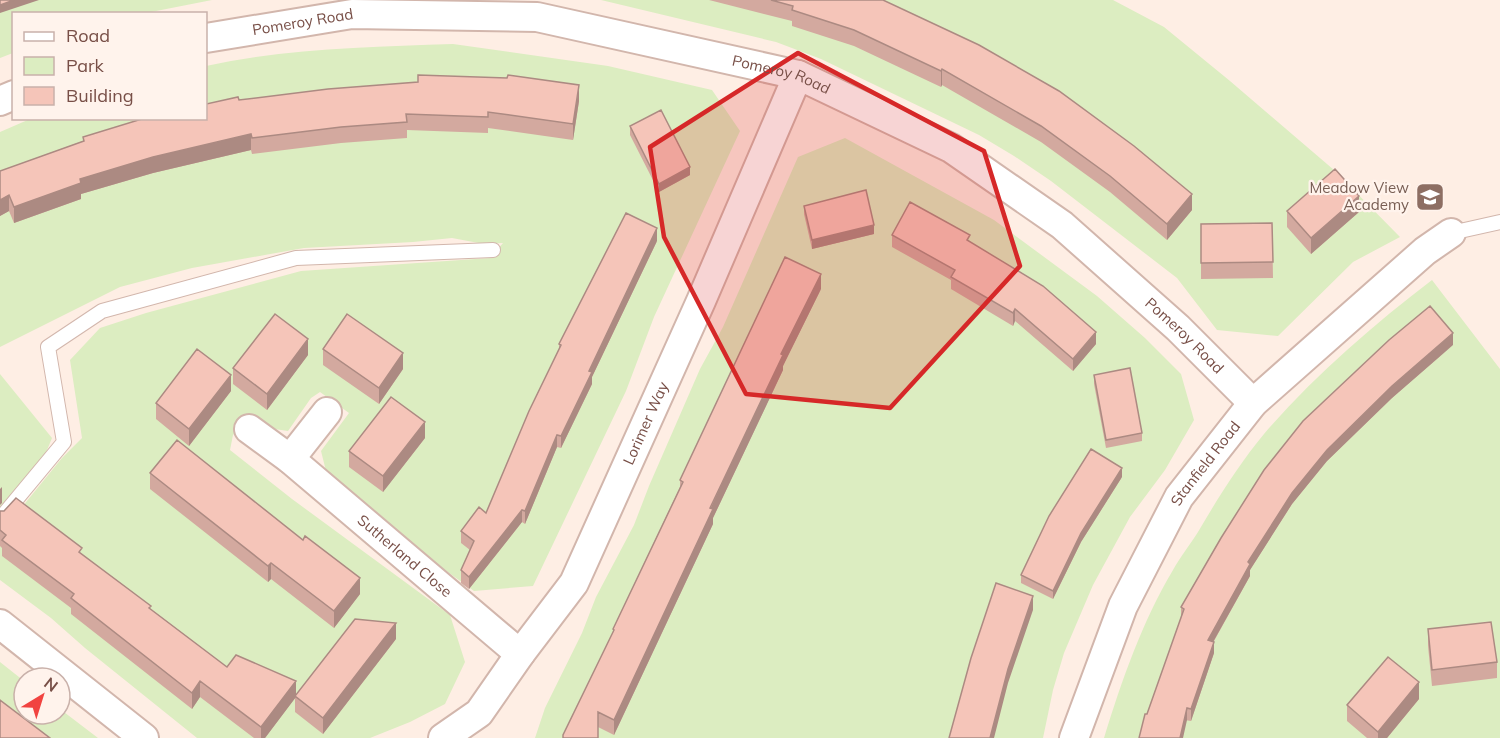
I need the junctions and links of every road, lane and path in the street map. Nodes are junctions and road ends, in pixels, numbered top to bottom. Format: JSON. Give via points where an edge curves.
{"nodes":[{"id":1,"x":537,"y":9,"type":"edge"},
{"id":2,"x":207,"y":38,"type":"edge"},
{"id":3,"x":798,"y":75,"type":"junction"},
{"id":4,"x":1500,"y":222,"type":"edge"},
{"id":5,"x":1451,"y":234,"type":"joint"},
{"id":6,"x":493,"y":250,"type":"dead end"},
{"id":7,"x":1253,"y":403,"type":"junction"},
{"id":8,"x":327,"y":412,"type":"dead end"},
{"id":9,"x":249,"y":429,"type":"dead end"},
{"id":10,"x":290,"y":459,"type":"junction"},
{"id":11,"x":0,"y":519,"type":"edge"},
{"id":12,"x":0,"y":624,"type":"edge"},
{"id":13,"x":520,"y":654,"type":"junction"},
{"id":14,"x":144,"y":738,"type":"edge"},
{"id":15,"x":443,"y":738,"type":"edge"},
{"id":16,"x":1074,"y":738,"type":"edge"}],
"edges":[{"from":1,"to":2,"type":"street","name":"Pomeroy Road","via":[[352,14]]},
{"from":1,"to":3,"type":"street","name":"Pomeroy Road"},
{"from":3,"to":7,"type":"street","name":"Pomeroy Road","via":[[951,148],[1062,225],[1178,328]]},
{"from":3,"to":13,"type":"street","name":"Lorimer Way","via":[[574,583]]},
{"from":4,"to":5,"type":"lane"},
{"from":5,"to":7,"type":"street","name":"Stanfield Road","via":[[1425,251]]},
{"from":6,"to":11,"type":"lane","via":[[296,258],[102,311],[48,347],[64,442]]},
{"from":7,"to":16,"type":"street","name":"Stanfield Road","via":[[1179,496],[1123,606]]},
{"from":8,"to":10,"type":"street"},
{"from":9,"to":10,"type":"street","name":"Sutherland Close"},
{"from":10,"to":13,"type":"street","name":"Sutherland Close"},
{"from":12,"to":14,"type":"street"},
{"from":13,"to":15,"type":"street","name":"Lorimer Way","via":[[478,713]]}]}
